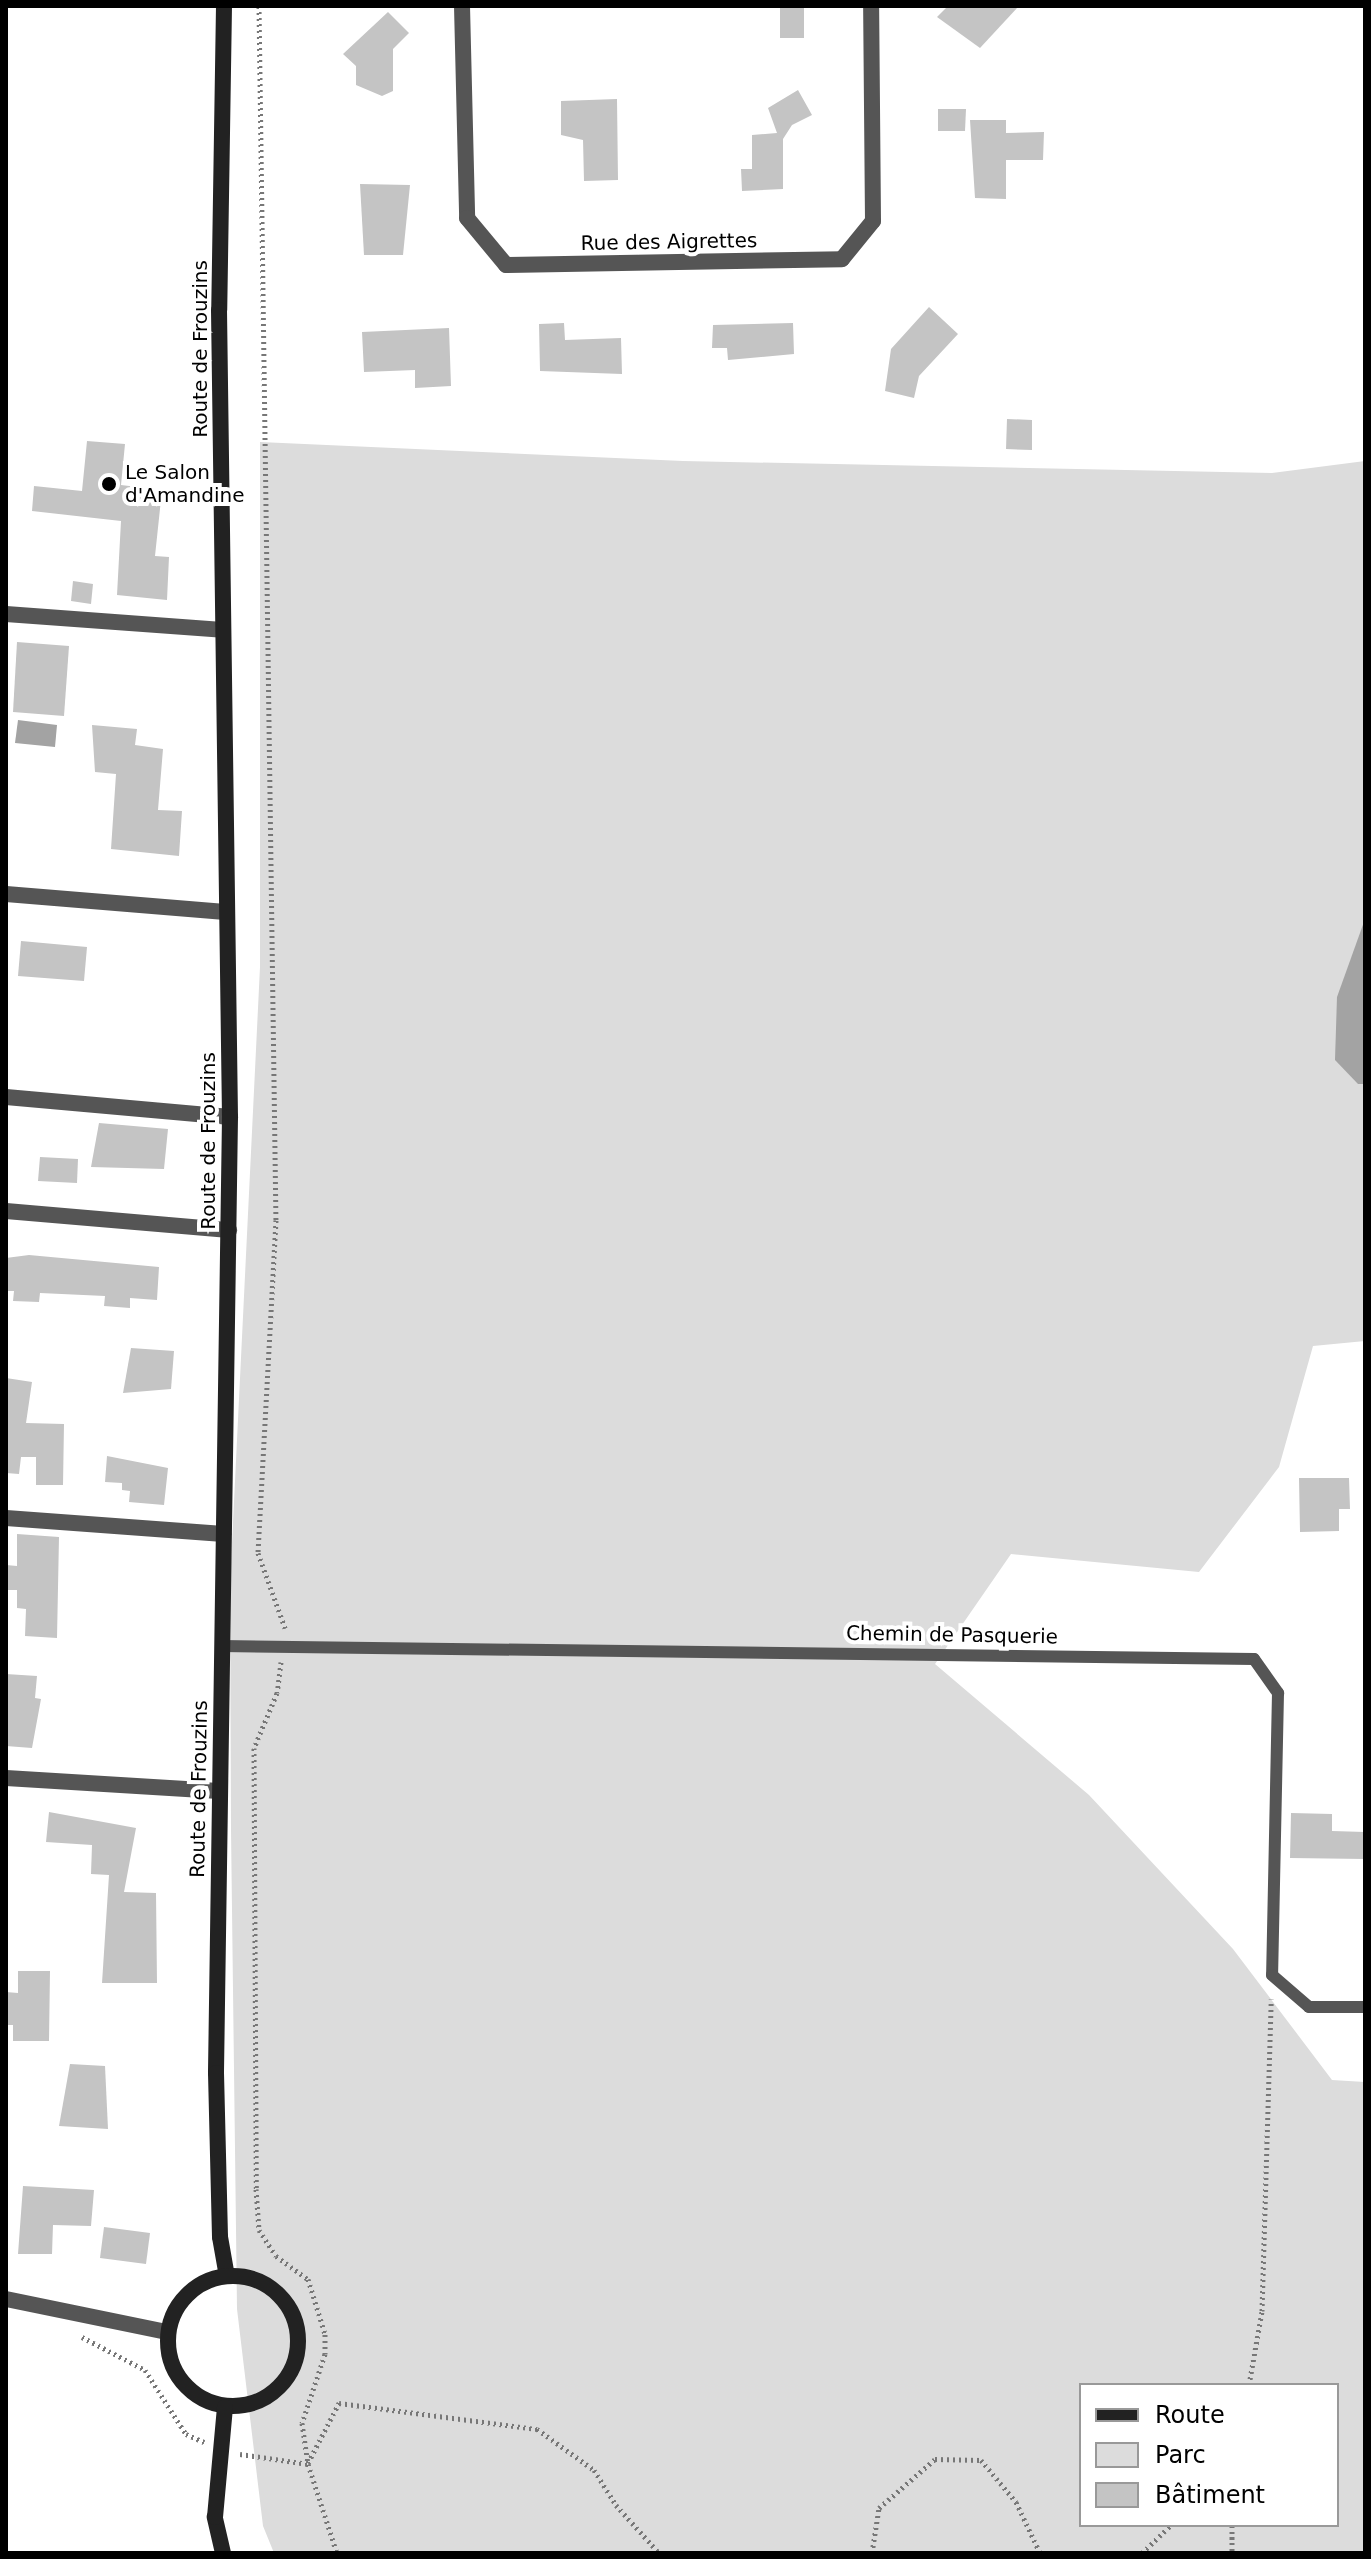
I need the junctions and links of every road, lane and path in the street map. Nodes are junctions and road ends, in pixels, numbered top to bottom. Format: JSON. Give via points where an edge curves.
{"nodes":[{"id":1,"x":224,"y":6,"type":"edge"},
{"id":2,"x":259,"y":6,"type":"edge"},
{"id":3,"x":462,"y":6,"type":"edge"},
{"id":4,"x":871,"y":6,"type":"edge"},
{"id":5,"x":6,"y":614,"type":"edge"},
{"id":6,"x":222,"y":630,"type":"junction"},
{"id":7,"x":6,"y":894,"type":"edge"},
{"id":8,"x":225,"y":912,"type":"junction"},
{"id":9,"x":6,"y":1097,"type":"edge"},
{"id":10,"x":230,"y":1117,"type":"junction"},
{"id":11,"x":6,"y":1211,"type":"edge"},
{"id":12,"x":229,"y":1230,"type":"junction"},
{"id":13,"x":6,"y":1518,"type":"edge"},
{"id":14,"x":223,"y":1534,"type":"junction"},
{"id":15,"x":284,"y":1637,"type":"dead end"},
{"id":16,"x":221,"y":1646,"type":"junction"},
{"id":17,"x":282,"y":1651,"type":"dead end"},
{"id":18,"x":6,"y":1778,"type":"edge"},
{"id":19,"x":219,"y":1791,"type":"junction"},
{"id":20,"x":1272,"y":1975,"type":"junction"},
{"id":21,"x":1365,"y":2007,"type":"edge"},
{"id":22,"x":227,"y":2275,"type":"junction"},
{"id":23,"x":6,"y":2299,"type":"edge"},
{"id":24,"x":167,"y":2332,"type":"junction"},
{"id":25,"x":77,"y":2335,"type":"dead end"},
{"id":26,"x":1249,"y":2383,"type":"edge"},
{"id":27,"x":225,"y":2407,"type":"junction"},
{"id":28,"x":220,"y":2448,"type":"junction"},
{"id":29,"x":308,"y":2464,"type":"junction"},
{"id":30,"x":1169,"y":2527,"type":"edge"},
{"id":31,"x":1232,"y":2527,"type":"edge"},
{"id":32,"x":223,"y":2553,"type":"edge"},
{"id":33,"x":337,"y":2553,"type":"edge"},
{"id":34,"x":659,"y":2553,"type":"edge"},
{"id":35,"x":872,"y":2553,"type":"edge"},
{"id":36,"x":1040,"y":2553,"type":"edge"},
{"id":37,"x":1142,"y":2553,"type":"edge"},
{"id":38,"x":1232,"y":2553,"type":"edge"}],
"edges":[{"from":1,"to":6,"type":"main road","name":"Route de Frouzins","via":[[219,310]]},
{"from":2,"to":15,"type":"path","via":[[276,1220],[258,1553],[286,1622]]},
{"from":3,"to":4,"type":"street","name":"Rue des Aigrettes","via":[[467,218],[506,265],[842,259],[873,221]]},
{"from":5,"to":6,"type":"street"},
{"from":6,"to":8,"type":"main road","name":"Route de Frouzins"},
{"from":7,"to":8,"type":"street"},
{"from":8,"to":10,"type":"main road","name":"Route de Frouzins"},
{"from":9,"to":10,"type":"street"},
{"from":10,"to":12,"type":"main road","name":"Route de Frouzins"},
{"from":11,"to":12,"type":"street"},
{"from":12,"to":14,"type":"main road","name":"Route de Frouzins"},
{"from":13,"to":14,"type":"street"},
{"from":14,"to":16,"type":"main road","name":"Route de Frouzins"},
{"from":16,"to":19,"type":"main road","name":"Route de Frouzins"},
{"from":16,"to":20,"type":"lane","name":"Chemin de Pasquerie","via":[[1254,1659],[1278,1693]]},
{"from":17,"to":29,"type":"path","via":[[277,1693],[254,1748],[256,2189],[259,2230],[276,2256],[308,2279],[325,2334],[325,2354],[302,2423]]},
{"from":18,"to":19,"type":"street"},
{"from":19,"to":22,"type":"main road","name":"Route de Frouzins","via":[[216,2073],[220,2237]]},
{"from":20,"to":21,"type":"lane","via":[[1309,2007]]},
{"from":20,"to":26,"type":"path","via":[[1262,2311]]},
{"from":22,"to":24,"type":"main road","via":[[187,2293]]},
{"from":22,"to":27,"type":"main road","via":[[269,2286],[285,2301],[299,2343],[295,2364],[267,2398]]},
{"from":23,"to":24,"type":"street"},
{"from":24,"to":27,"type":"main road","via":[[171,2363],[187,2389]]},
{"from":25,"to":28,"type":"path","via":[[145,2370],[186,2434]]},
{"from":27,"to":28,"type":"main road"},
{"from":28,"to":29,"type":"path"},
{"from":28,"to":32,"type":"main road","via":[[215,2517]]},
{"from":29,"to":33,"type":"path"},
{"from":29,"to":34,"type":"path","via":[[339,2403],[537,2429],[594,2470],[616,2505]]},
{"from":30,"to":37,"type":"path"},
{"from":31,"to":38,"type":"path"},
{"from":35,"to":36,"type":"path","via":[[879,2508],[935,2459],[981,2460],[1016,2502]]}]}
